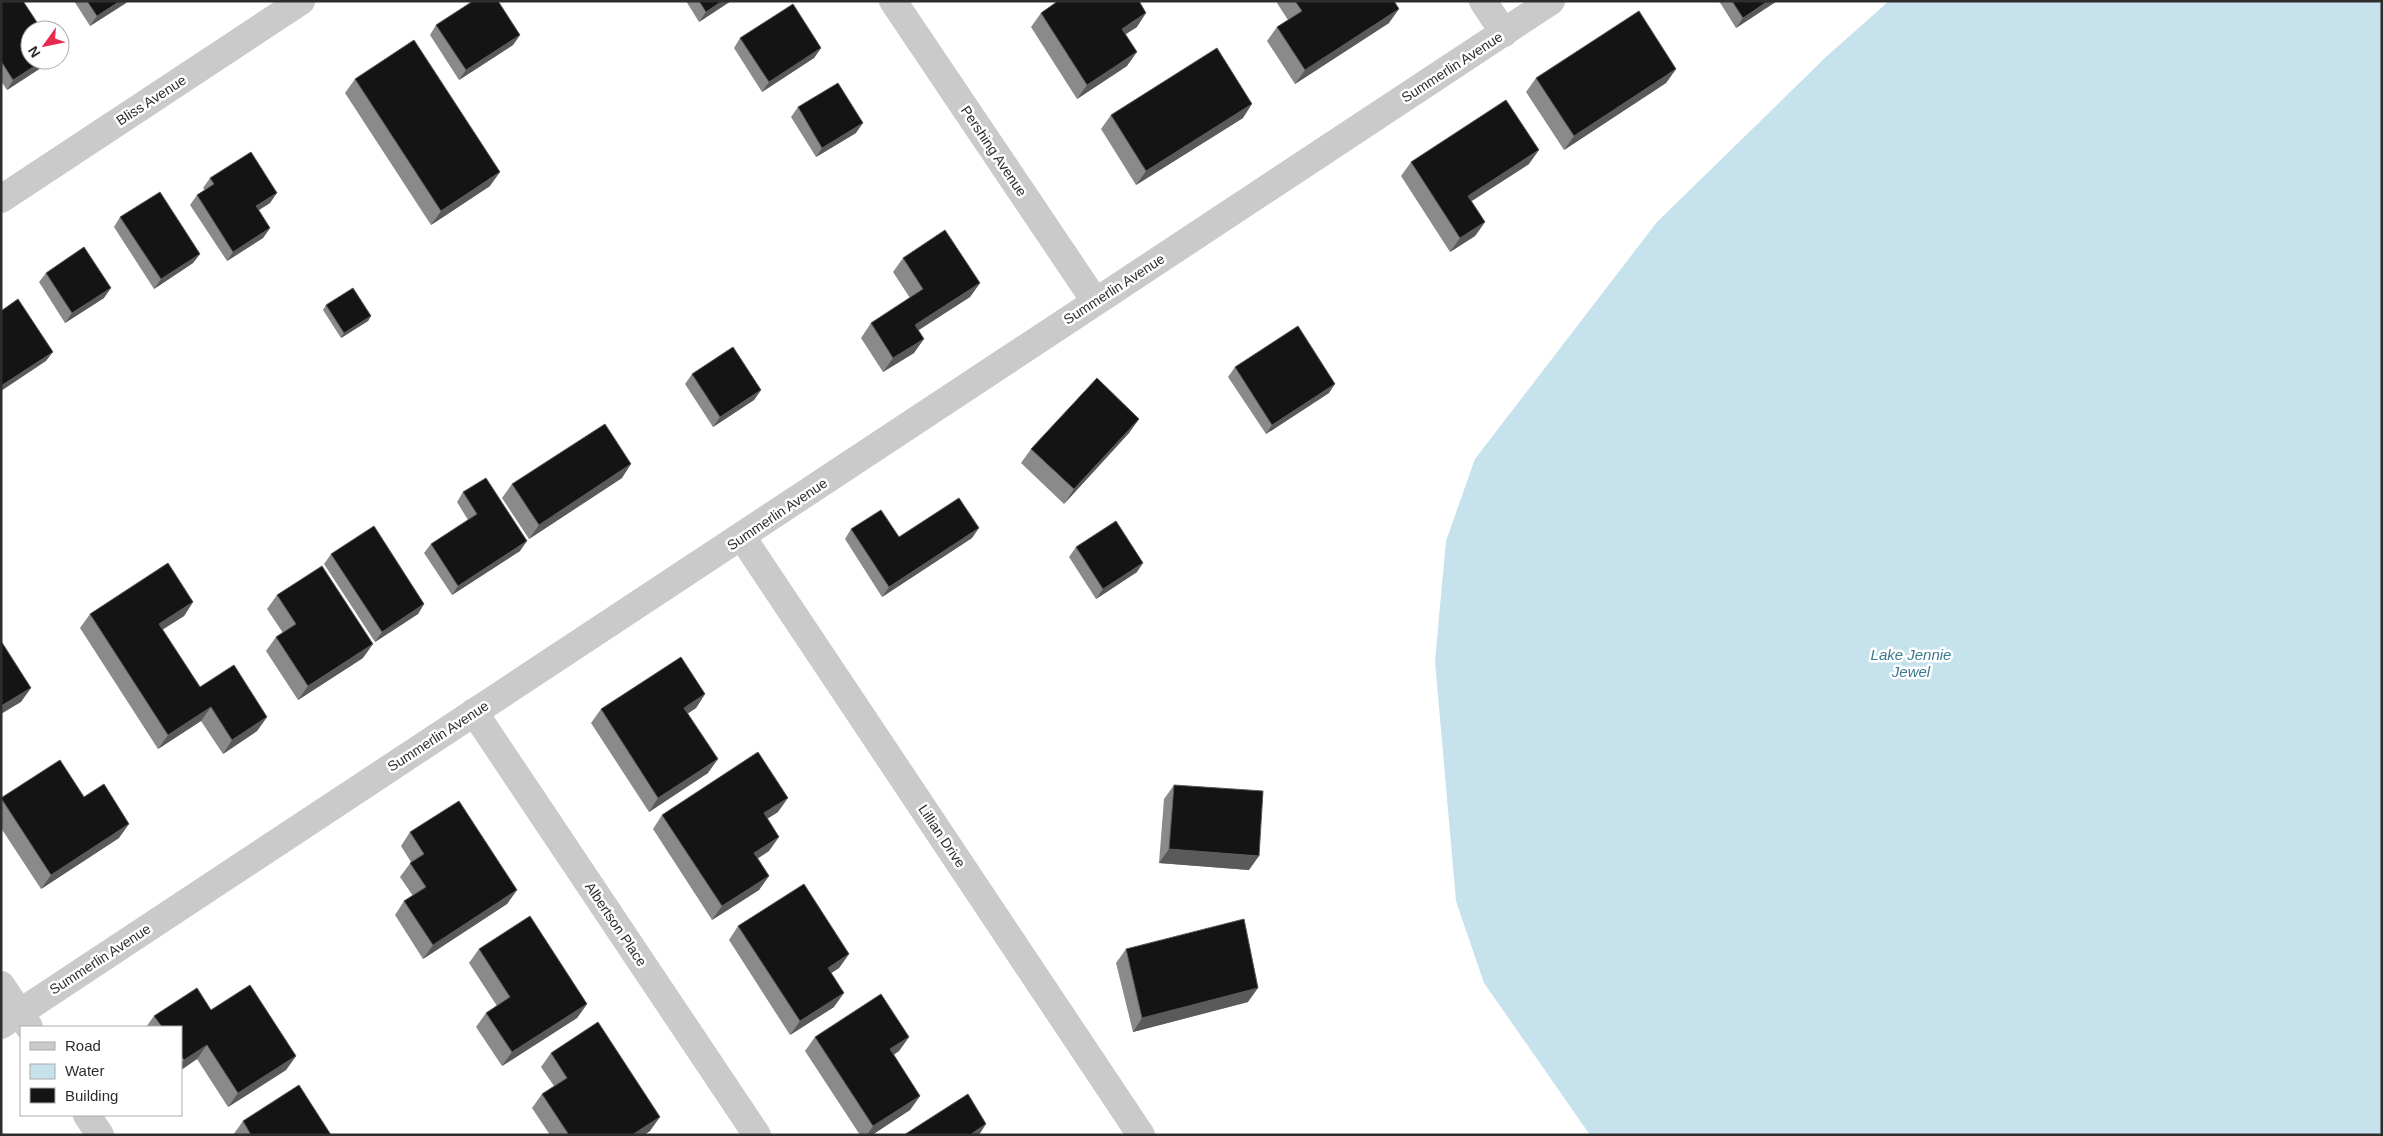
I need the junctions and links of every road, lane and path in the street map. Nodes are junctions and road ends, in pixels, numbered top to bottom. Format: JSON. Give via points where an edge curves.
{"nodes":[{"id":1,"x":301,"y":1,"type":"edge"},
{"id":2,"x":893,"y":1,"type":"edge"},
{"id":3,"x":1483,"y":1,"type":"edge"},
{"id":4,"x":1551,"y":1,"type":"edge"},
{"id":5,"x":1504,"y":33,"type":"junction"},
{"id":6,"x":1,"y":199,"type":"edge"},
{"id":7,"x":1095,"y":301,"type":"junction"},
{"id":8,"x":742,"y":537,"type":"junction"},
{"id":9,"x":474,"y":712,"type":"junction"},
{"id":10,"x":1,"y":986,"type":"edge"},
{"id":11,"x":17,"y":1021,"type":"edge"},
{"id":12,"x":88,"y":1116,"type":"edge"},
{"id":13,"x":100,"y":1135,"type":"edge"},
{"id":14,"x":757,"y":1135,"type":"edge"},
{"id":15,"x":1141,"y":1135,"type":"edge"}],
"edges":[{"from":1,"to":6,"type":"street","name":"Bliss Avenue"},
{"from":2,"to":7,"type":"street","name":"Pershing Avenue"},
{"from":3,"to":5,"type":"street"},
{"from":4,"to":5,"type":"street","name":"Summerlin Avenue"},
{"from":5,"to":7,"type":"street","name":"Summerlin Avenue"},
{"from":7,"to":8,"type":"street","name":"Summerlin Avenue"},
{"from":8,"to":9,"type":"street","name":"Summerlin Avenue"},
{"from":8,"to":15,"type":"street","name":"Lillian Drive"},
{"from":9,"to":11,"type":"street","name":"Summerlin Avenue"},
{"from":9,"to":14,"type":"street","name":"Albertson Place"},
{"from":10,"to":11,"type":"street"},
{"from":12,"to":13,"type":"street"}]}
